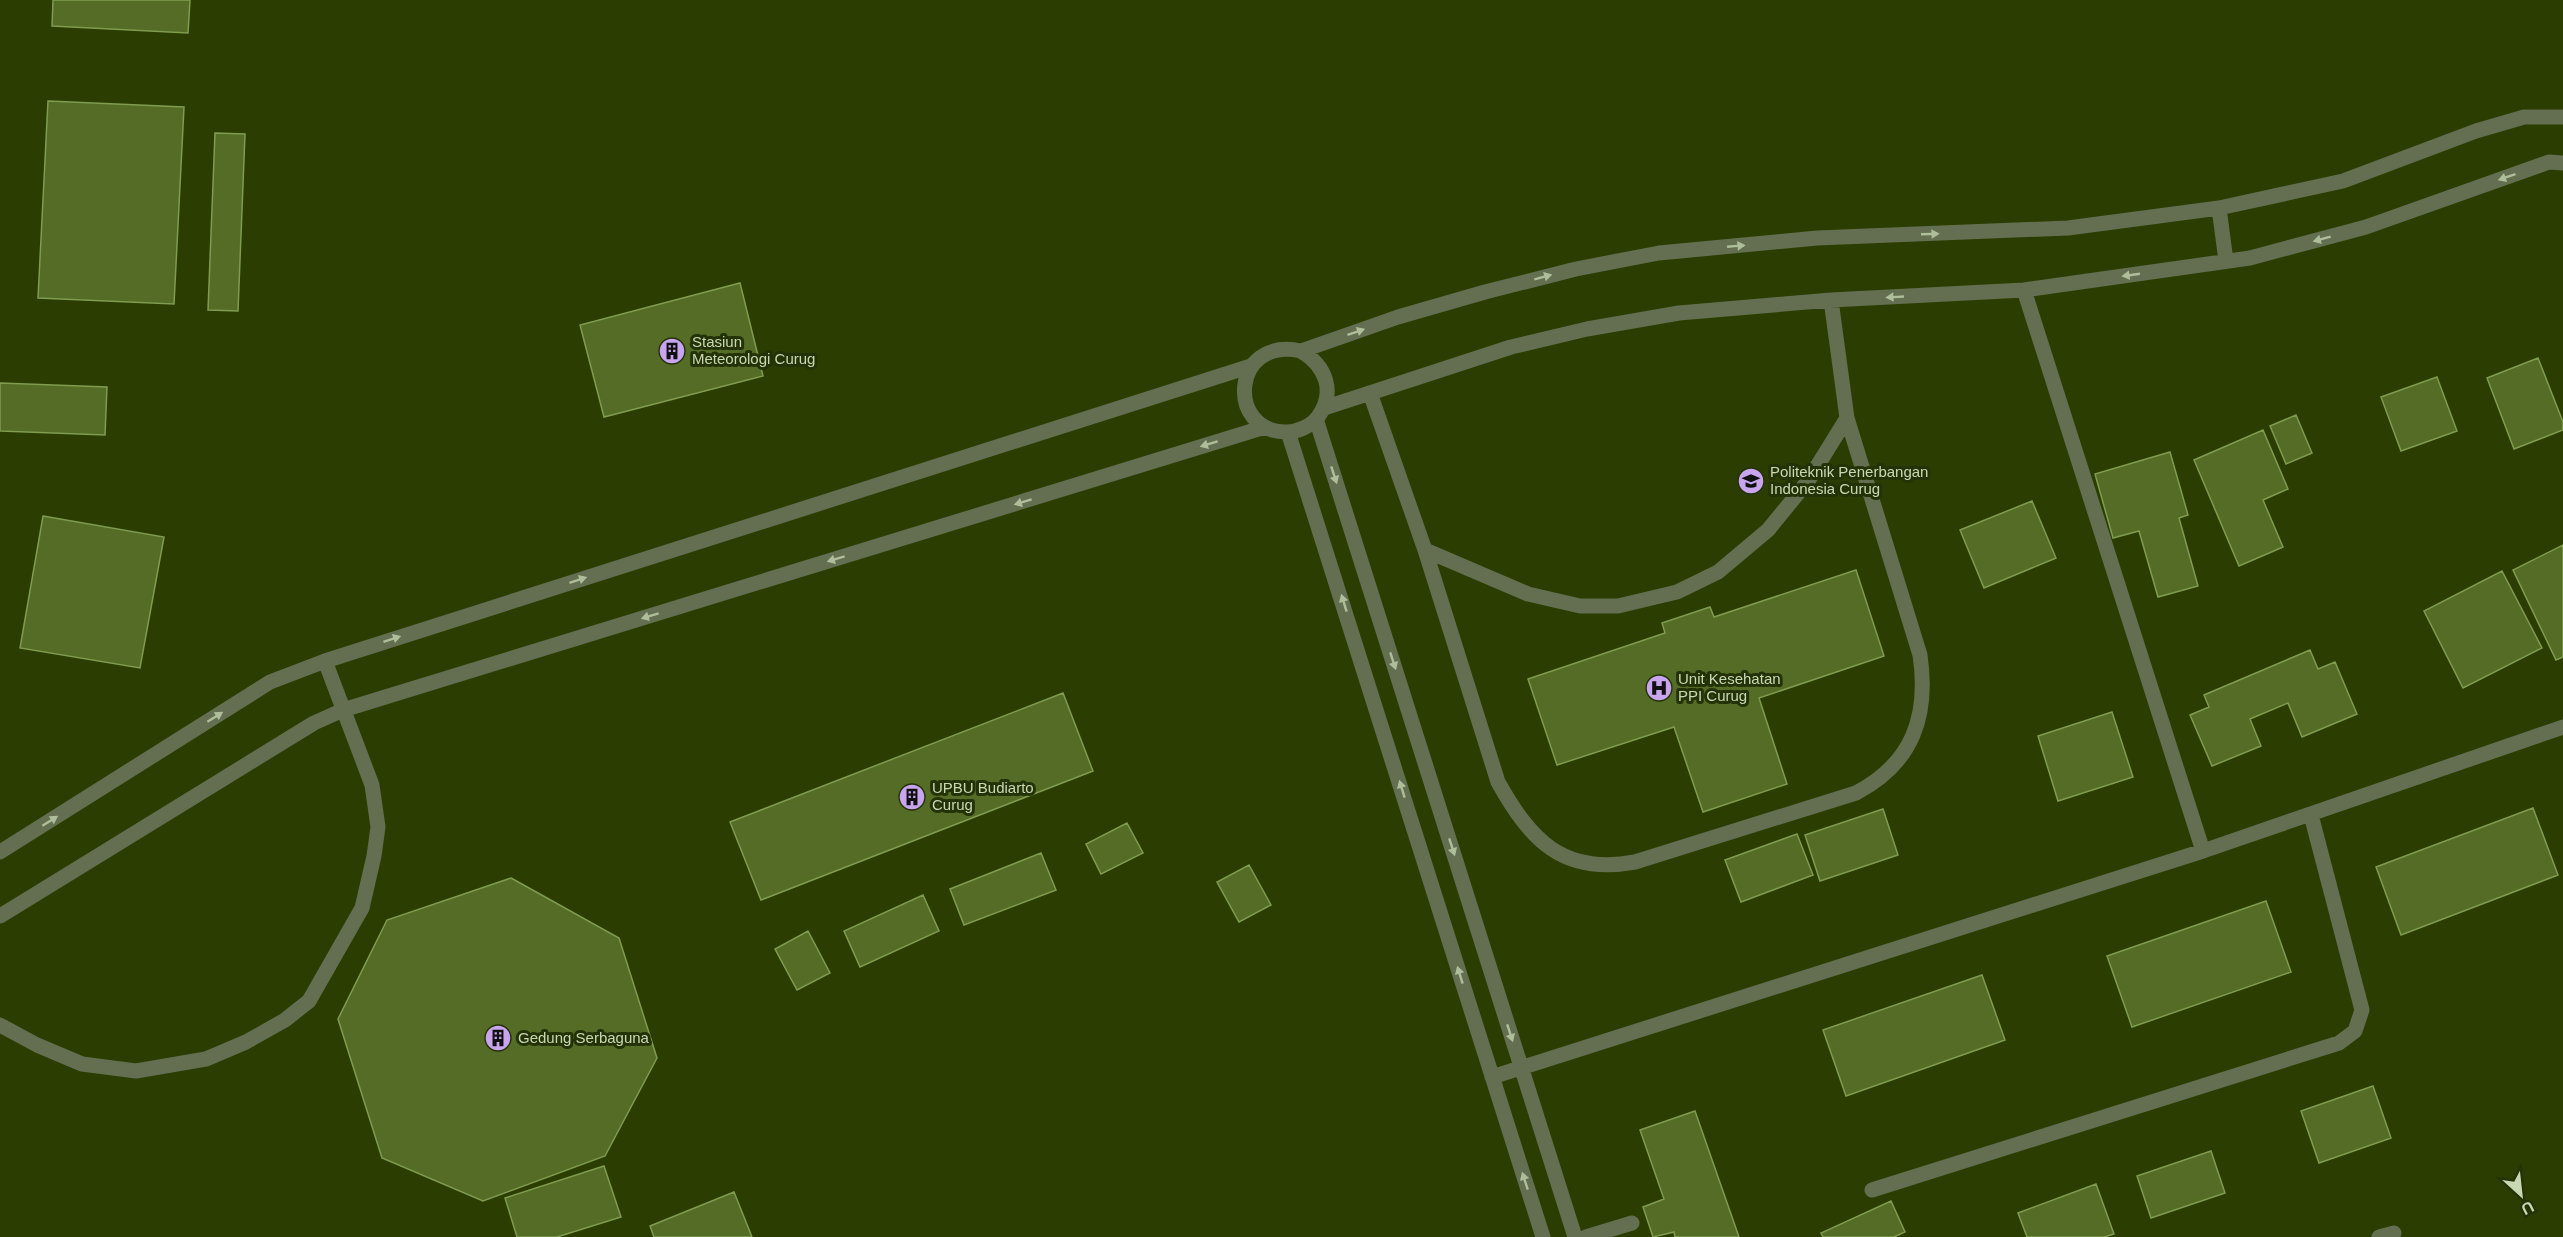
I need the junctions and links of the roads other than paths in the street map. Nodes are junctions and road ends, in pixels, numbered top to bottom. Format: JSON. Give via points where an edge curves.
{"nodes":[{"id":1,"x":2563,"y":117,"type":"edge"},
{"id":2,"x":2563,"y":163,"type":"edge"},
{"id":3,"x":2219,"y":208,"type":"junction"},
{"id":4,"x":2226,"y":261,"type":"junction"},
{"id":5,"x":2024,"y":290,"type":"junction"},
{"id":6,"x":1831,"y":300,"type":"junction"},
{"id":7,"x":1301,"y":351,"type":"junction"},
{"id":8,"x":1251,"y":366,"type":"junction"},
{"id":9,"x":1370,"y":393,"type":"junction"},
{"id":10,"x":1320,"y":413,"type":"junction"},
{"id":11,"x":1847,"y":418,"type":"junction"},
{"id":12,"x":1265,"y":427,"type":"junction"},
{"id":13,"x":1287,"y":432,"type":"junction"},
{"id":14,"x":1425,"y":550,"type":"junction"},
{"id":15,"x":325,"y":661,"type":"junction"},
{"id":16,"x":343,"y":710,"type":"junction"},
{"id":17,"x":2563,"y":727,"type":"edge"},
{"id":18,"x":2311,"y":815,"type":"junction"},
{"id":19,"x":2203,"y":851,"type":"junction"},
{"id":20,"x":0,"y":852,"type":"edge"},
{"id":21,"x":0,"y":916,"type":"edge"},
{"id":22,"x":0,"y":1025,"type":"edge"},
{"id":23,"x":1522,"y":1068,"type":"junction"},
{"id":24,"x":1492,"y":1077,"type":"junction"},
{"id":25,"x":1872,"y":1190,"type":"dead end"},
{"id":26,"x":1632,"y":1223,"type":"dead end"},
{"id":27,"x":1543,"y":1237,"type":"edge"},
{"id":28,"x":1575,"y":1237,"type":"edge"},
{"id":29,"x":1586,"y":1237,"type":"edge"}],
"edges":[{"from":1,"to":3,"type":"lane","via":[[2524,117],[2343,181]]},
{"from":2,"to":4,"type":"lane","one_way":true,"via":[[2549,162],[2366,227]]},
{"from":3,"to":4,"type":"lane"},
{"from":7,"to":3,"type":"lane","one_way":true,"via":[[1485,292],[1576,268],[1659,253],[1817,238],[2068,228]]},
{"from":4,"to":5,"type":"lane","one_way":true},
{"from":5,"to":6,"type":"lane","one_way":true},
{"from":5,"to":19,"type":"lane"},
{"from":6,"to":9,"type":"lane","via":[[1679,312],[1587,329],[1511,347]]},
{"from":6,"to":11,"type":"lane"},
{"from":7,"to":8,"type":"lane","via":[[1274,350]]},
{"from":7,"to":10,"type":"lane","via":[[1322,368],[1327,381],[1328,394]]},
{"from":8,"to":12,"type":"lane","via":[[1244,393],[1254,418]]},
{"from":15,"to":8,"type":"lane","one_way":true},
{"from":9,"to":10,"type":"lane"},
{"from":9,"to":14,"type":"lane"},
{"from":10,"to":13,"type":"lane","via":[[1305,427]]},
{"from":10,"to":23,"type":"lane","one_way":true},
{"from":11,"to":14,"type":"lane","via":[[1808,481],[1768,530],[1718,572],[1677,592],[1618,606],[1580,606],[1528,594]]},
{"from":11,"to":14,"type":"lane","via":[[1920,655],[1924,681],[1922,708],[1911,742],[1876,782],[1856,793],[1618,866],[1589,865],[1566,857],[1535,837],[1498,782]]},
{"from":12,"to":13,"type":"lane"},
{"from":12,"to":16,"type":"lane","one_way":true},
{"from":24,"to":13,"type":"lane","one_way":true},
{"from":15,"to":16,"type":"lane"},
{"from":20,"to":15,"type":"lane","one_way":true,"via":[[270,682]]},
{"from":16,"to":21,"type":"lane","via":[[314,723]]},
{"from":16,"to":22,"type":"lane","via":[[372,785],[378,827],[362,908],[309,1001],[285,1020],[206,1059],[136,1071],[82,1064]]},
{"from":17,"to":18,"type":"lane"},
{"from":18,"to":19,"type":"lane"},
{"from":18,"to":25,"type":"lane","via":[[2362,1010],[2355,1031],[2339,1042]]},
{"from":19,"to":23,"type":"lane"},
{"from":23,"to":24,"type":"lane"},
{"from":23,"to":28,"type":"lane"},
{"from":27,"to":24,"type":"lane","one_way":true},
{"from":26,"to":29,"type":"lane"}]}
